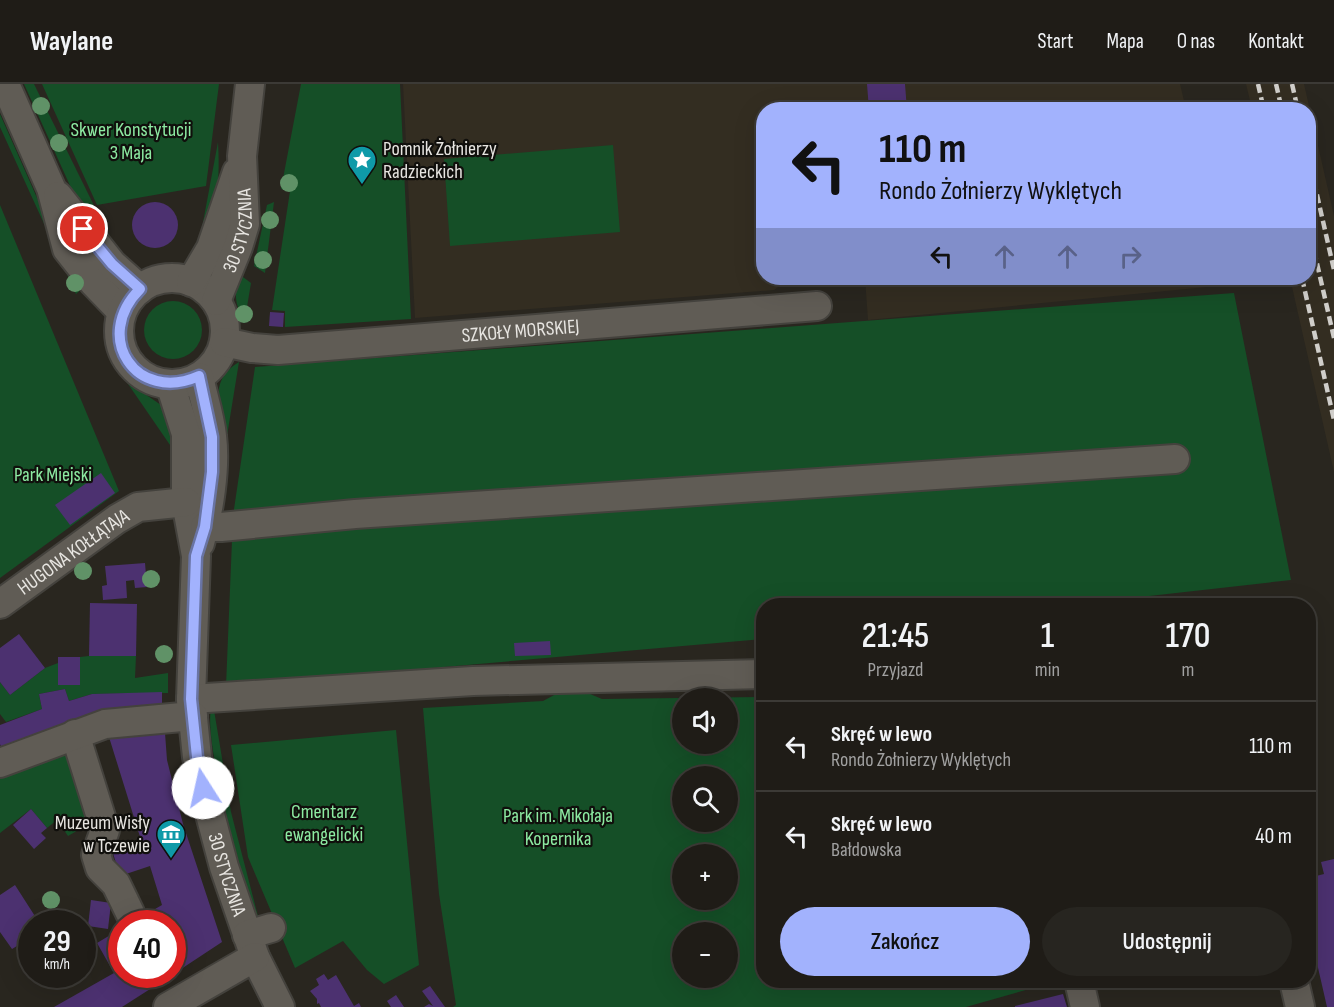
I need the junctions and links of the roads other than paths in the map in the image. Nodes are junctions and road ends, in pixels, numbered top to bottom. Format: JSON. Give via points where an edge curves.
{"nodes":[{"id":1,"x":5,"y":84,"type":"edge"},
{"id":2,"x":250,"y":84,"type":"edge"},
{"id":3,"x":242,"y":156,"type":"junction"},
{"id":4,"x":51,"y":188,"type":"junction"},
{"id":5,"x":191,"y":282,"type":"junction"},
{"id":6,"x":140,"y":289,"type":"junction"},
{"id":7,"x":216,"y":301,"type":"junction"},
{"id":8,"x":817,"y":306,"type":"dead end"},
{"id":9,"x":122,"y":312,"type":"junction"},
{"id":10,"x":224,"y":342,"type":"junction"},
{"id":11,"x":199,"y":376,"type":"junction"},
{"id":12,"x":170,"y":384,"type":"junction"},
{"id":13,"x":1175,"y":459,"type":"dead end"},
{"id":14,"x":186,"y":502,"type":"junction"},
{"id":15,"x":205,"y":527,"type":"junction"},
{"id":16,"x":196,"y":556,"type":"junction"},
{"id":17,"x":0,"y":604,"type":"edge"},
{"id":18,"x":756,"y":674,"type":"edge"},
{"id":19,"x":192,"y":708,"type":"junction"},
{"id":20,"x":75,"y":734,"type":"junction"},
{"id":21,"x":0,"y":763,"type":"edge"},
{"id":22,"x":129,"y":910,"type":"edge"},
{"id":23,"x":258,"y":940,"type":"junction"},
{"id":24,"x":1081,"y":988,"type":"edge"},
{"id":25,"x":1296,"y":988,"type":"edge"},
{"id":26,"x":168,"y":1007,"type":"edge"},
{"id":27,"x":280,"y":1007,"type":"edge"},
{"id":28,"x":1085,"y":1007,"type":"edge"},
{"id":29,"x":1300,"y":1007,"type":"edge"}],
"edges":[{"from":1,"to":4,"type":"street"},
{"from":2,"to":3,"type":"street","name":"30 STYCZNIA"},
{"from":3,"to":5,"type":"street","name":"30 STYCZNIA","via":[[211,248]]},
{"from":3,"to":7,"type":"street","name":"30 STYCZNIA","via":[[245,224]]},
{"from":4,"to":6,"type":"street","via":[[112,264]]},
{"from":4,"to":9,"type":"street","via":[[67,249]]},
{"from":5,"to":6,"type":"street","via":[[174,278]]},
{"from":5,"to":7,"type":"street"},
{"from":6,"to":9,"type":"street"},
{"from":7,"to":10,"type":"street","via":[[225,328]]},
{"from":8,"to":10,"type":"street","name":"SZKOŁY MORSKIEJ","via":[[278,350]]},
{"from":9,"to":12,"type":"street","via":[[119,329],[128,360],[139,373]]},
{"from":10,"to":11,"type":"street","via":[[211,368]]},
{"from":11,"to":12,"type":"street","via":[[185,383]]},
{"from":11,"to":15,"type":"street","name":"30 STYCZNIA","via":[[212,437]]},
{"from":12,"to":14,"type":"street","name":"30 STYCZNIA","via":[[186,434]]},
{"from":13,"to":15,"type":"street"},
{"from":14,"to":16,"type":"street","name":"30 STYCZNIA"},
{"from":14,"to":17,"type":"street","name":"HUGONA KOŁŁĄTAJA","via":[[138,507]]},
{"from":15,"to":16,"type":"street","name":"30 STYCZNIA"},
{"from":16,"to":19,"type":"street","name":"30 STYCZNIA"},
{"from":18,"to":19,"type":"street","via":[[473,681],[329,690]]},
{"from":19,"to":20,"type":"street","via":[[105,724]]},
{"from":19,"to":23,"type":"street","name":"30 STYCZNIA","via":[[203,788],[224,867]]},
{"from":20,"to":21,"type":"street"},
{"from":20,"to":22,"type":"street","via":[[105,830],[96,855],[100,868],[116,884]]},
{"from":23,"to":26,"type":"street"},
{"from":23,"to":27,"type":"street","name":"30 STYCZNIA"},
{"from":24,"to":28,"type":"street"},
{"from":25,"to":29,"type":"street"}]}
